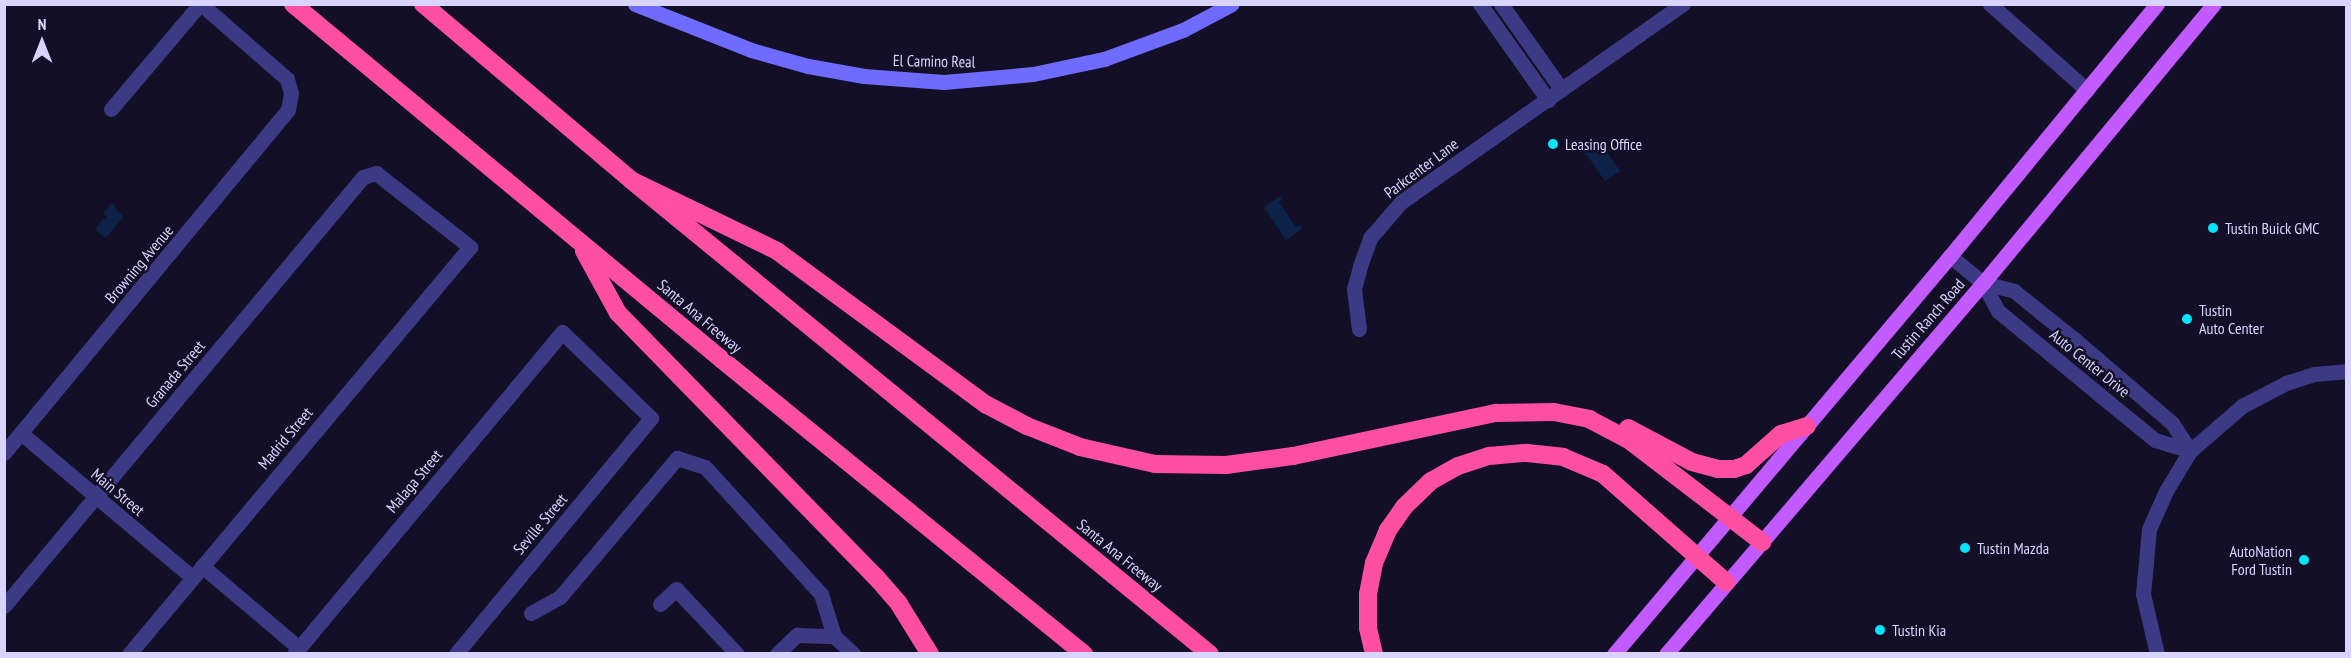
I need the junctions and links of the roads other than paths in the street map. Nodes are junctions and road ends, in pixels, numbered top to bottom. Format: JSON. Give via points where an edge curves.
{"nodes":[{"id":1,"x":201,"y":4,"type":"edge"},
{"id":2,"x":293,"y":4,"type":"edge"},
{"id":3,"x":423,"y":4,"type":"edge"},
{"id":4,"x":635,"y":4,"type":"edge"},
{"id":5,"x":1232,"y":4,"type":"edge"},
{"id":6,"x":1480,"y":4,"type":"edge"},
{"id":7,"x":1501,"y":4,"type":"edge"},
{"id":8,"x":1683,"y":4,"type":"edge"},
{"id":9,"x":1990,"y":4,"type":"edge"},
{"id":10,"x":2157,"y":4,"type":"edge"},
{"id":11,"x":2214,"y":4,"type":"edge"},
{"id":12,"x":1562,"y":90,"type":"junction"},
{"id":13,"x":2087,"y":90,"type":"junction"},
{"id":14,"x":1548,"y":99,"type":"junction"},
{"id":15,"x":111,"y":110,"type":"dead end"},
{"id":16,"x":631,"y":180,"type":"junction"},
{"id":17,"x":579,"y":242,"type":"junction"},
{"id":18,"x":470,"y":247,"type":"joint"},
{"id":19,"x":1950,"y":256,"type":"junction"},
{"id":20,"x":1983,"y":283,"type":"junction"},
{"id":21,"x":1359,"y":329,"type":"dead end"},
{"id":22,"x":2346,"y":371,"type":"edge"},
{"id":23,"x":651,"y":418,"type":"joint"},
{"id":24,"x":1585,"y":418,"type":"junction"},
{"id":25,"x":1806,"y":426,"type":"junction"},
{"id":26,"x":22,"y":434,"type":"junction"},
{"id":27,"x":2190,"y":452,"type":"junction"},
{"id":28,"x":4,"y":453,"type":"edge"},
{"id":29,"x":95,"y":497,"type":"junction"},
{"id":30,"x":1728,"y":518,"type":"junction"},
{"id":31,"x":1762,"y":542,"type":"junction"},
{"id":32,"x":1696,"y":555,"type":"junction"},
{"id":33,"x":197,"y":571,"type":"junction"},
{"id":34,"x":1726,"y":582,"type":"junction"},
{"id":35,"x":660,"y":604,"type":"dead end"},
{"id":36,"x":4,"y":606,"type":"edge"},
{"id":37,"x":531,"y":613,"type":"dead end"},
{"id":38,"x":834,"y":636,"type":"junction"},
{"id":39,"x":296,"y":651,"type":"edge"},
{"id":40,"x":129,"y":654,"type":"edge"},
{"id":41,"x":456,"y":654,"type":"edge"},
{"id":42,"x":737,"y":654,"type":"edge"},
{"id":43,"x":777,"y":654,"type":"edge"},
{"id":44,"x":853,"y":654,"type":"edge"},
{"id":45,"x":930,"y":654,"type":"edge"},
{"id":46,"x":1084,"y":654,"type":"edge"},
{"id":47,"x":1210,"y":654,"type":"edge"},
{"id":48,"x":1374,"y":654,"type":"edge"},
{"id":49,"x":1614,"y":654,"type":"edge"},
{"id":50,"x":1666,"y":654,"type":"edge"},
{"id":51,"x":2157,"y":654,"type":"edge"}],
"edges":[{"from":1,"to":15,"type":"street"},
{"from":1,"to":26,"type":"street","name":"Browning Avenue","via":[[287,79],[291,93],[288,110]]},
{"from":2,"to":17,"type":"highway","name":"Santa Ana Freeway"},
{"from":3,"to":16,"type":"highway","name":"Santa Ana Freeway"},
{"from":4,"to":5,"type":"main road","name":"El Camino Real","via":[[752,50],[808,66],[874,77],[944,82],[1033,74],[1104,59],[1183,30]]},
{"from":6,"to":14,"type":"street"},
{"from":7,"to":12,"type":"street"},
{"from":8,"to":12,"type":"street","name":"Parkcenter Lane"},
{"from":9,"to":13,"type":"street"},
{"from":10,"to":13,"type":"main road","name":"Tustin Ranch Road"},
{"from":11,"to":20,"type":"main road","name":"Tustin Ranch Road"},
{"from":12,"to":14,"type":"street","name":"Parkcenter Lane"},
{"from":13,"to":19,"type":"main road","name":"Tustin Ranch Road"},
{"from":14,"to":21,"type":"street","name":"Parkcenter Lane","via":[[1401,202],[1370,238],[1354,289]]},
{"from":16,"to":24,"type":"highway","via":[[777,251],[987,405],[1045,434],[1104,454],[1155,464],[1226,465],[1367,442],[1496,413],[1539,410]]},
{"from":16,"to":47,"type":"highway","name":"Santa Ana Freeway"},
{"from":17,"to":45,"type":"highway","via":[[618,313],[875,576],[899,604]]},
{"from":17,"to":46,"type":"highway","name":"Santa Ana Freeway"},
{"from":18,"to":29,"type":"street","name":"Granada Street","via":[[376,173],[363,177]]},
{"from":18,"to":33,"type":"street","name":"Madrid Street"},
{"from":19,"to":20,"type":"street","name":"Auto Center Drive"},
{"from":19,"to":25,"type":"main road","name":"Tustin Ranch Road"},
{"from":20,"to":27,"type":"street","name":"Auto Center Drive","via":[[1998,311],[2110,403],[2156,440]]},
{"from":20,"to":27,"type":"street","name":"Auto Center Drive","via":[[2014,291],[2074,339],[2172,423]]},
{"from":20,"to":31,"type":"main road","name":"Tustin Ranch Road"},
{"from":22,"to":27,"type":"street","via":[[2314,374],[2286,383],[2242,406]]},
{"from":23,"to":39,"type":"street","name":"Malaga Street","via":[[562,332]]},
{"from":23,"to":41,"type":"street","name":"Seville Street"},
{"from":24,"to":25,"type":"highway","via":[[1616,422],[1692,462],[1718,469],[1746,465],[1781,434]]},
{"from":24,"to":30,"type":"highway","via":[[1629,440]]},
{"from":25,"to":30,"type":"main road","name":"Tustin Ranch Road"},
{"from":26,"to":28,"type":"street","name":"Browning Avenue"},
{"from":26,"to":29,"type":"street","name":"Main Street"},
{"from":27,"to":51,"type":"street","via":[[2149,529],[2143,594]]},
{"from":29,"to":33,"type":"street","name":"Main Street"},
{"from":29,"to":36,"type":"street","name":"Granada Street"},
{"from":30,"to":31,"type":"highway"},
{"from":30,"to":32,"type":"main road","name":"Tustin Ranch Road"},
{"from":31,"to":34,"type":"main road","name":"Tustin Ranch Road"},
{"from":32,"to":34,"type":"highway"},
{"from":32,"to":48,"type":"highway","via":[[1619,486],[1584,464],[1527,453],[1473,460],[1431,481],[1405,506],[1388,530],[1374,564],[1368,594],[1368,628]]},
{"from":32,"to":49,"type":"main road","name":"Tustin Ranch Road"},
{"from":33,"to":39,"type":"street","name":"Main Street"},
{"from":33,"to":40,"type":"street","name":"Madrid Street"},
{"from":34,"to":50,"type":"main road","name":"Tustin Ranch Road"},
{"from":35,"to":42,"type":"street","via":[[676,589]]},
{"from":37,"to":38,"type":"street","via":[[560,597],[677,458],[705,467],[821,594]]},
{"from":38,"to":43,"type":"street","via":[[797,635]]},
{"from":38,"to":44,"type":"street"}]}
